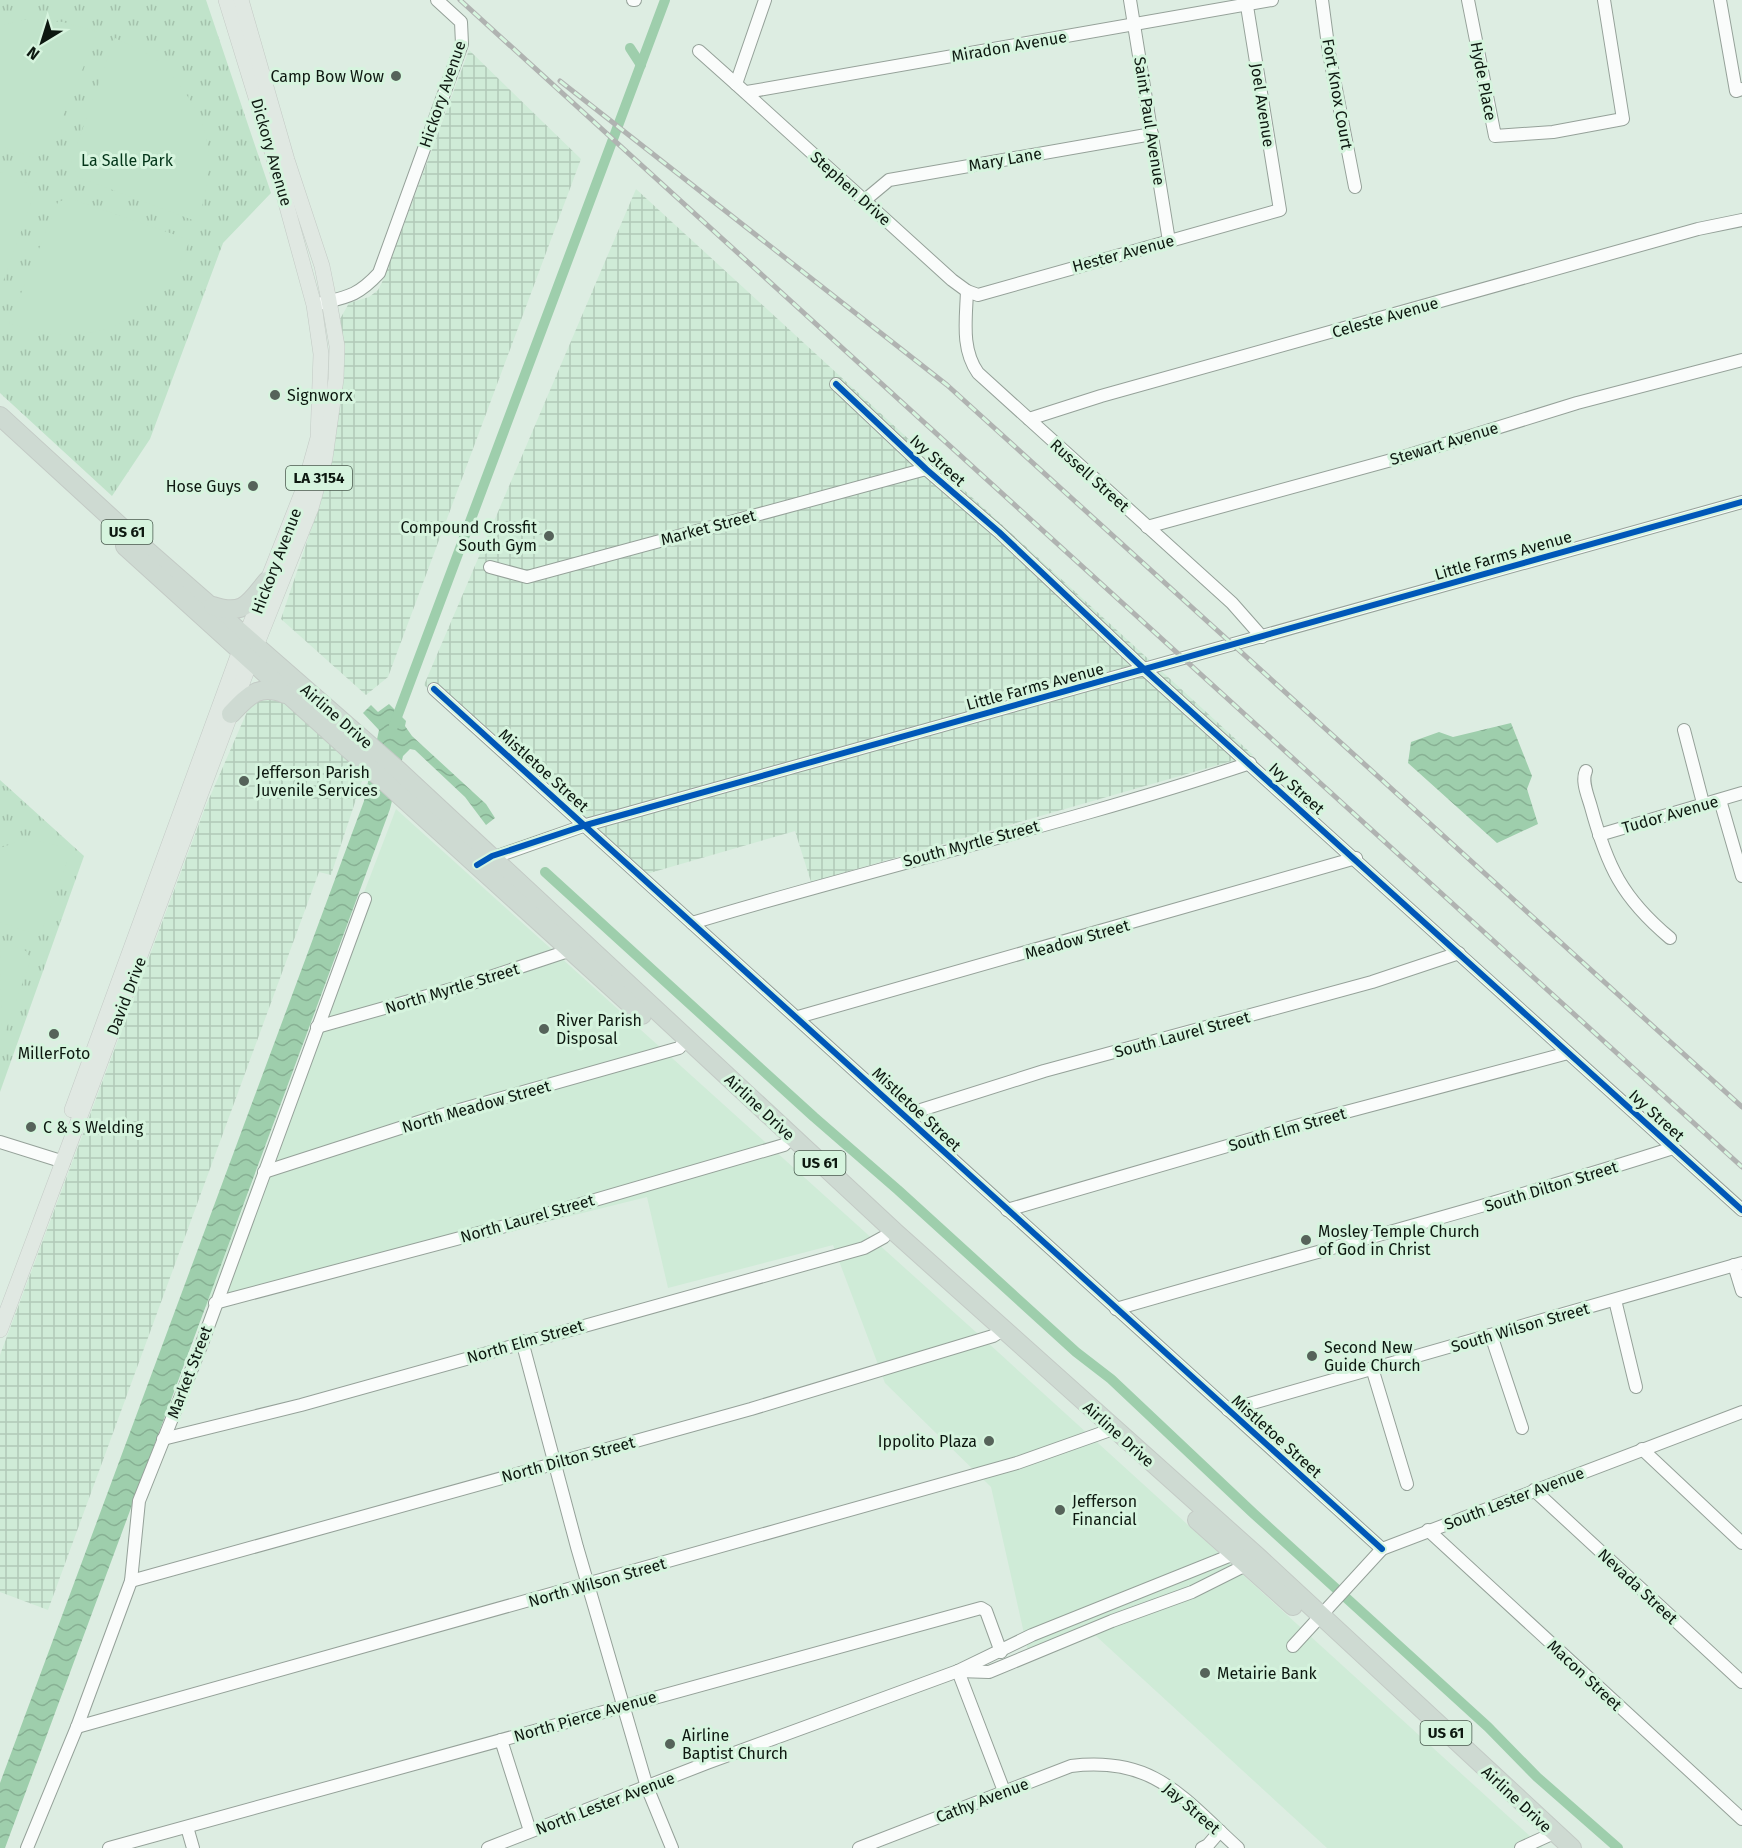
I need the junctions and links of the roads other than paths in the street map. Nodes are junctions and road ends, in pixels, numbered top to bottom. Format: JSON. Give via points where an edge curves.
{"nodes":[{"id":1,"x":226,"y":0,"type":"edge"},
{"id":2,"x":241,"y":0,"type":"edge"},
{"id":3,"x":437,"y":0,"type":"edge"},
{"id":4,"x":765,"y":0,"type":"edge"},
{"id":5,"x":1130,"y":0,"type":"edge"},
{"id":6,"x":1272,"y":0,"type":"edge"},
{"id":7,"x":1322,"y":0,"type":"edge"},
{"id":8,"x":1468,"y":0,"type":"edge"},
{"id":9,"x":1604,"y":0,"type":"edge"},
{"id":10,"x":1720,"y":0,"type":"edge"},
{"id":11,"x":1247,"y":2,"type":"edge"},
{"id":12,"x":1134,"y":24,"type":"junction"},
{"id":13,"x":699,"y":51,"type":"dead end"},
{"id":14,"x":736,"y":84,"type":"junction"},
{"id":15,"x":1742,"y":89,"type":"edge"},
{"id":16,"x":747,"y":92,"type":"junction"},
{"id":17,"x":1152,"y":134,"type":"junction"},
{"id":18,"x":1355,"y":187,"type":"dead end"},
{"id":19,"x":865,"y":200,"type":"junction"},
{"id":20,"x":1280,"y":210,"type":"joint"},
{"id":21,"x":1742,"y":220,"type":"edge"},
{"id":22,"x":1169,"y":241,"type":"junction"},
{"id":23,"x":967,"y":291,"type":"junction"},
{"id":24,"x":322,"y":303,"type":"junction"},
{"id":25,"x":1742,"y":360,"type":"edge"},
{"id":26,"x":836,"y":384,"type":"dead end"},
{"id":27,"x":0,"y":416,"type":"edge"},
{"id":28,"x":1029,"y":419,"type":"junction"},
{"id":29,"x":0,"y":431,"type":"edge"},
{"id":30,"x":926,"y":469,"type":"junction"},
{"id":31,"x":1742,"y":502,"type":"edge"},
{"id":32,"x":1147,"y":527,"type":"junction"},
{"id":33,"x":490,"y":567,"type":"dead end"},
{"id":34,"x":267,"y":581,"type":"junction"},
{"id":35,"x":210,"y":605,"type":"junction"},
{"id":36,"x":1262,"y":637,"type":"junction"},
{"id":37,"x":248,"y":649,"type":"junction"},
{"id":38,"x":1145,"y":670,"type":"junction"},
{"id":39,"x":434,"y":689,"type":"dead end"},
{"id":40,"x":287,"y":694,"type":"junction"},
{"id":41,"x":231,"y":714,"type":"junction"},
{"id":42,"x":1684,"y":730,"type":"dead end"},
{"id":43,"x":377,"y":763,"type":"junction"},
{"id":44,"x":1250,"y":763,"type":"junction"},
{"id":45,"x":1586,"y":771,"type":"dead end"},
{"id":46,"x":1742,"y":793,"type":"edge"},
{"id":47,"x":1720,"y":800,"type":"junction"},
{"id":48,"x":1703,"y":803,"type":"junction"},
{"id":49,"x":585,"y":825,"type":"junction"},
{"id":50,"x":1599,"y":835,"type":"junction"},
{"id":51,"x":1356,"y":858,"type":"junction"},
{"id":52,"x":485,"y":861,"type":"junction"},
{"id":53,"x":1742,"y":876,"type":"edge"},
{"id":54,"x":365,"y":899,"type":"dead end"},
{"id":55,"x":692,"y":923,"type":"junction"},
{"id":56,"x":1670,"y":938,"type":"dead end"},
{"id":57,"x":578,"y":948,"type":"junction"},
{"id":58,"x":1459,"y":952,"type":"junction"},
{"id":59,"x":798,"y":1017,"type":"junction"},
{"id":60,"x":317,"y":1027,"type":"junction"},
{"id":61,"x":682,"y":1044,"type":"junction"},
{"id":62,"x":1568,"y":1053,"type":"junction"},
{"id":63,"x":905,"y":1115,"type":"junction"},
{"id":64,"x":788,"y":1141,"type":"junction"},
{"id":65,"x":0,"y":1142,"type":"edge"},
{"id":66,"x":1673,"y":1149,"type":"junction"},
{"id":67,"x":59,"y":1161,"type":"junction"},
{"id":68,"x":264,"y":1172,"type":"junction"},
{"id":69,"x":1007,"y":1210,"type":"junction"},
{"id":70,"x":1742,"y":1210,"type":"edge"},
{"id":71,"x":884,"y":1237,"type":"junction"},
{"id":72,"x":1738,"y":1264,"type":"edge"},
{"id":73,"x":1742,"y":1291,"type":"edge"},
{"id":74,"x":1615,"y":1300,"type":"junction"},
{"id":75,"x":215,"y":1303,"type":"junction"},
{"id":76,"x":0,"y":1305,"type":"edge"},
{"id":77,"x":1116,"y":1309,"type":"junction"},
{"id":78,"x":0,"y":1330,"type":"edge"},
{"id":79,"x":998,"y":1333,"type":"junction"},
{"id":80,"x":1491,"y":1335,"type":"junction"},
{"id":81,"x":522,"y":1341,"type":"junction"},
{"id":82,"x":1371,"y":1368,"type":"junction"},
{"id":83,"x":1636,"y":1387,"type":"dead end"},
{"id":84,"x":1228,"y":1410,"type":"junction"},
{"id":85,"x":1742,"y":1412,"type":"edge"},
{"id":86,"x":1522,"y":1428,"type":"dead end"},
{"id":87,"x":1108,"y":1432,"type":"junction"},
{"id":88,"x":163,"y":1439,"type":"junction"},
{"id":89,"x":1642,"y":1449,"type":"junction"},
{"id":90,"x":554,"y":1462,"type":"junction"},
{"id":91,"x":1407,"y":1484,"type":"dead end"},
{"id":92,"x":1534,"y":1490,"type":"junction"},
{"id":93,"x":1428,"y":1530,"type":"junction"},
{"id":94,"x":1742,"y":1543,"type":"edge"},
{"id":95,"x":1382,"y":1549,"type":"junction"},
{"id":96,"x":1247,"y":1556,"type":"junction"},
{"id":97,"x":130,"y":1581,"type":"junction"},
{"id":98,"x":589,"y":1584,"type":"junction"},
{"id":99,"x":1160,"y":1584,"type":"junction"},
{"id":100,"x":1116,"y":1602,"type":"junction"},
{"id":101,"x":1165,"y":1602,"type":"junction"},
{"id":102,"x":1322,"y":1616,"type":"junction"},
{"id":103,"x":1122,"y":1617,"type":"junction"},
{"id":104,"x":1293,"y":1646,"type":"dead end"},
{"id":105,"x":1002,"y":1652,"type":"junction"},
{"id":106,"x":958,"y":1671,"type":"junction"},
{"id":107,"x":1742,"y":1682,"type":"edge"},
{"id":108,"x":624,"y":1705,"type":"junction"},
{"id":109,"x":78,"y":1727,"type":"junction"},
{"id":110,"x":501,"y":1740,"type":"junction"},
{"id":111,"x":1108,"y":1763,"type":"joint"},
{"id":112,"x":647,"y":1787,"type":"junction"},
{"id":113,"x":1004,"y":1791,"type":"junction"},
{"id":114,"x":1742,"y":1819,"type":"edge"},
{"id":115,"x":187,"y":1827,"type":"junction"},
{"id":116,"x":531,"y":1831,"type":"junction"},
{"id":117,"x":1220,"y":1831,"type":"junction"},
{"id":118,"x":1551,"y":1840,"type":"edge"},
{"id":119,"x":27,"y":1848,"type":"edge"},
{"id":120,"x":109,"y":1848,"type":"edge"},
{"id":121,"x":193,"y":1848,"type":"edge"},
{"id":122,"x":488,"y":1848,"type":"edge"},
{"id":123,"x":672,"y":1848,"type":"edge"},
{"id":124,"x":859,"y":1848,"type":"edge"},
{"id":125,"x":1202,"y":1848,"type":"edge"},
{"id":126,"x":1238,"y":1848,"type":"edge"},
{"id":127,"x":1521,"y":1848,"type":"edge"},
{"id":128,"x":1572,"y":1848,"type":"edge"}],
"edges":[{"from":1,"to":24,"type":"main road","name":"Dickory Avenue","number":"LA 3154"},
{"from":2,"to":24,"type":"main road","name":"Dickory Avenue","number":"LA 3154","via":[[322,266]]},
{"from":3,"to":24,"type":"street","name":"Hickory Avenue","via":[[461,22],[462,44],[379,273],[356,295]]},
{"from":4,"to":14,"type":"street"},
{"from":5,"to":12,"type":"street","name":"Saint Paul Avenue"},
{"from":6,"to":11,"type":"street","name":"Miradon Avenue"},
{"from":7,"to":18,"type":"street","name":"Fort Knox Court"},
{"from":8,"to":9,"type":"street","name":"Hyde Place","via":[[1495,136],[1557,132],[1623,119]]},
{"from":10,"to":15,"type":"street","via":[[1736,91]]},
{"from":11,"to":12,"type":"street","name":"Miradon Avenue"},
{"from":11,"to":20,"type":"street","name":"Joel Avenue"},
{"from":12,"to":16,"type":"street","name":"Miradon Avenue"},
{"from":12,"to":17,"type":"street","name":"Saint Paul Avenue"},
{"from":13,"to":14,"type":"street","name":"Stephen Drive"},
{"from":14,"to":16,"type":"street","name":"Stephen Drive"},
{"from":16,"to":19,"type":"street","name":"Stephen Drive"},
{"from":17,"to":19,"type":"street","name":"Mary Lane","via":[[889,180]]},
{"from":17,"to":22,"type":"street","name":"Saint Paul Avenue"},
{"from":19,"to":23,"type":"street","name":"Stephen Drive"},
{"from":20,"to":22,"type":"street","name":"Hester Avenue"},
{"from":21,"to":28,"type":"street","name":"Celeste Avenue","via":[[1664,238]]},
{"from":22,"to":23,"type":"street","name":"Hester Avenue","via":[[998,291],[978,295]]},
{"from":23,"to":28,"type":"street","name":"Russell Street","via":[[966,344],[972,364]]},
{"from":24,"to":34,"type":"main road","name":"Hickory Avenue","number":"LA 3154","via":[[318,438],[304,488]]},
{"from":24,"to":37,"type":"main road","name":"Hickory Avenue","number":"LA 3154","via":[[337,346],[325,458],[311,508]]},
{"from":25,"to":32,"type":"street","name":"Stewart Avenue","via":[[1577,402],[1406,456]]},
{"from":26,"to":30,"type":"street","name":"Ivy Street"},
{"from":27,"to":35,"type":"highway","name":"Airline Drive","number":"US 61"},
{"from":28,"to":32,"type":"street","name":"Russell Street"},
{"from":29,"to":37,"type":"highway","name":"Airline Drive","number":"US 61"},
{"from":30,"to":33,"type":"street","name":"Market Street","via":[[527,577]]},
{"from":30,"to":38,"type":"street","name":"Ivy Street"},
{"from":31,"to":36,"type":"street","name":"Little Farms Avenue"},
{"from":32,"to":36,"type":"street","name":"Russell Street","via":[[1232,603]]},
{"from":34,"to":35,"type":"highway","via":[[238,610]]},
{"from":34,"to":37,"type":"main road","name":"Hickory Avenue","number":"LA 3154"},
{"from":35,"to":37,"type":"highway","name":"Airline Drive","number":"US 61"},
{"from":36,"to":38,"type":"street","name":"Little Farms Avenue"},
{"from":37,"to":40,"type":"highway","name":"Airline Drive","number":"US 61"},
{"from":37,"to":41,"type":"main road","name":"David Drive"},
{"from":37,"to":43,"type":"highway","name":"Airline Drive","number":"US 61"},
{"from":37,"to":67,"type":"main road","name":"David Drive"},
{"from":38,"to":44,"type":"street","name":"Ivy Street"},
{"from":38,"to":49,"type":"street","name":"Little Farms Avenue"},
{"from":39,"to":49,"type":"street","name":"Mistletoe Street"},
{"from":40,"to":41,"type":"highway","via":[[260,689]]},
{"from":40,"to":43,"type":"highway","name":"Airline Drive","number":"US 61"},
{"from":41,"to":67,"type":"main road","name":"David Drive"},
{"from":42,"to":48,"type":"street"},
{"from":43,"to":52,"type":"highway","name":"Airline Drive","number":"US 61"},
{"from":44,"to":51,"type":"street","name":"Ivy Street"},
{"from":44,"to":55,"type":"street","name":"South Myrtle Street"},
{"from":45,"to":50,"type":"street","via":[[1584,782]]},
{"from":46,"to":47,"type":"street","name":"Tudor Avenue"},
{"from":47,"to":48,"type":"street","name":"Tudor Avenue"},
{"from":47,"to":53,"type":"street"},
{"from":48,"to":50,"type":"street","name":"Tudor Avenue"},
{"from":49,"to":52,"type":"street","name":"Little Farms Avenue"},
{"from":49,"to":55,"type":"street","name":"Mistletoe Street"},
{"from":50,"to":56,"type":"street","via":[[1613,875],[1629,898]]},
{"from":51,"to":58,"type":"street","name":"Ivy Street"},
{"from":51,"to":59,"type":"street","name":"Meadow Street"},
{"from":52,"to":57,"type":"highway","name":"Airline Drive","number":"US 61"},
{"from":54,"to":60,"type":"street","name":"Market Street"},
{"from":55,"to":59,"type":"street","name":"Mistletoe Street"},
{"from":57,"to":60,"type":"street","name":"North Myrtle Street"},
{"from":57,"to":61,"type":"highway","name":"Airline Drive","number":"US 61"},
{"from":58,"to":62,"type":"street","name":"Ivy Street"},
{"from":58,"to":63,"type":"street","name":"South Laurel Street","via":[[1371,982],[1044,1071]]},
{"from":59,"to":63,"type":"street","name":"Mistletoe Street"},
{"from":60,"to":68,"type":"street","name":"Market Street"},
{"from":61,"to":64,"type":"highway","name":"Airline Drive","number":"US 61"},
{"from":61,"to":68,"type":"street","name":"North Meadow Street"},
{"from":62,"to":66,"type":"street","name":"Ivy Street"},
{"from":62,"to":69,"type":"street","name":"South Elm Street","via":[[1327,1117]]},
{"from":63,"to":69,"type":"street","name":"Mistletoe Street"},
{"from":64,"to":71,"type":"highway","name":"Airline Drive","number":"US 61"},
{"from":64,"to":75,"type":"street","name":"North Laurel Street","via":[[509,1225]]},
{"from":64,"to":79,"type":"highway","name":"Airline Drive","number":"US 61"},
{"from":65,"to":67,"type":"street"},
{"from":66,"to":70,"type":"street","name":"Ivy Street"},
{"from":66,"to":77,"type":"street","name":"South Dilton Street","via":[[1530,1194]]},
{"from":67,"to":76,"type":"main road","name":"David Drive"},
{"from":67,"to":78,"type":"main road","name":"David Drive"},
{"from":68,"to":75,"type":"street","name":"Market Street"},
{"from":69,"to":77,"type":"street","name":"Mistletoe Street"},
{"from":71,"to":79,"type":"highway","name":"Airline Drive","number":"US 61"},
{"from":71,"to":81,"type":"street","name":"North Elm Street","via":[[864,1248]]},
{"from":72,"to":73,"type":"street"},
{"from":72,"to":74,"type":"street","name":"South Wilson Street"},
{"from":74,"to":80,"type":"street","name":"South Wilson Street"},
{"from":74,"to":83,"type":"street"},
{"from":75,"to":88,"type":"street","name":"Market Street"},
{"from":77,"to":84,"type":"street","name":"Mistletoe Street"},
{"from":79,"to":87,"type":"highway","name":"Airline Drive","number":"US 61"},
{"from":79,"to":90,"type":"street","name":"North Dilton Street","via":[[751,1409]]},
{"from":80,"to":82,"type":"street","name":"South Wilson Street"},
{"from":80,"to":86,"type":"street"},
{"from":81,"to":88,"type":"street","name":"North Elm Street","via":[[301,1405]]},
{"from":81,"to":90,"type":"street"},
{"from":82,"to":84,"type":"street","name":"South Wilson Street"},
{"from":82,"to":91,"type":"street"},
{"from":84,"to":95,"type":"street","name":"Mistletoe Street"},
{"from":85,"to":89,"type":"street","name":"South Lester Avenue"},
{"from":87,"to":96,"type":"highway","name":"Airline Drive","number":"US 61"},
{"from":87,"to":98,"type":"street","name":"North Wilson Street","via":[[1017,1463]]},
{"from":88,"to":97,"type":"street","name":"Market Street","via":[[139,1501]]},
{"from":89,"to":92,"type":"street","name":"South Lester Avenue"},
{"from":89,"to":94,"type":"street"},
{"from":90,"to":97,"type":"street","name":"North Dilton Street"},
{"from":90,"to":98,"type":"street"},
{"from":92,"to":93,"type":"street","name":"South Lester Avenue"},
{"from":92,"to":107,"type":"street","name":"Nevada Street"},
{"from":93,"to":95,"type":"street","name":"South Lester Avenue"},
{"from":93,"to":114,"type":"street","name":"Macon Street"},
{"from":95,"to":102,"type":"street","name":"South Lester Avenue"},
{"from":96,"to":99,"type":"street","name":"North Lester Avenue"},
{"from":96,"to":101,"type":"street","name":"North Lester Avenue"},
{"from":96,"to":102,"type":"highway","name":"Airline Drive","number":"US 61"},
{"from":97,"to":109,"type":"street","name":"Market Street"},
{"from":98,"to":108,"type":"street"},
{"from":98,"to":109,"type":"street","name":"North Wilson Street"},
{"from":99,"to":100,"type":"street","name":"North Lester Avenue"},
{"from":99,"to":101,"type":"street"},
{"from":100,"to":103,"type":"street"},
{"from":100,"to":105,"type":"street","name":"North Lester Avenue","via":[[1032,1635]]},
{"from":101,"to":103,"type":"street","name":"North Lester Avenue"},
{"from":102,"to":104,"type":"street","name":"South Lester Avenue"},
{"from":102,"to":118,"type":"highway","name":"Airline Drive","number":"US 61"},
{"from":103,"to":106,"type":"street","name":"North Lester Avenue","via":[[989,1672]]},
{"from":105,"to":106,"type":"street","name":"North Lester Avenue"},
{"from":105,"to":108,"type":"street","name":"North Pierce Avenue","via":[[983,1609]]},
{"from":106,"to":112,"type":"street","name":"North Lester Avenue"},
{"from":106,"to":113,"type":"street"},
{"from":108,"to":110,"type":"street","name":"North Pierce Avenue"},
{"from":108,"to":112,"type":"street"},
{"from":109,"to":119,"type":"street","name":"Market Street"},
{"from":110,"to":115,"type":"street","name":"North Pierce Avenue"},
{"from":110,"to":116,"type":"street"},
{"from":111,"to":113,"type":"street","name":"Cathy Avenue","via":[[1071,1766]]},
{"from":111,"to":117,"type":"street","name":"Jay Street","via":[[1159,1779]]},
{"from":112,"to":116,"type":"street","name":"North Lester Avenue"},
{"from":112,"to":123,"type":"street"},
{"from":113,"to":124,"type":"street","name":"Cathy Avenue"},
{"from":115,"to":120,"type":"street","name":"North Pierce Avenue"},
{"from":115,"to":121,"type":"street"},
{"from":116,"to":122,"type":"street","name":"North Lester Avenue"},
{"from":117,"to":125,"type":"street"},
{"from":117,"to":126,"type":"street","name":"Jay Street"},
{"from":118,"to":127,"type":"street"},
{"from":118,"to":128,"type":"highway","name":"Airline Drive","number":"US 61"}]}
